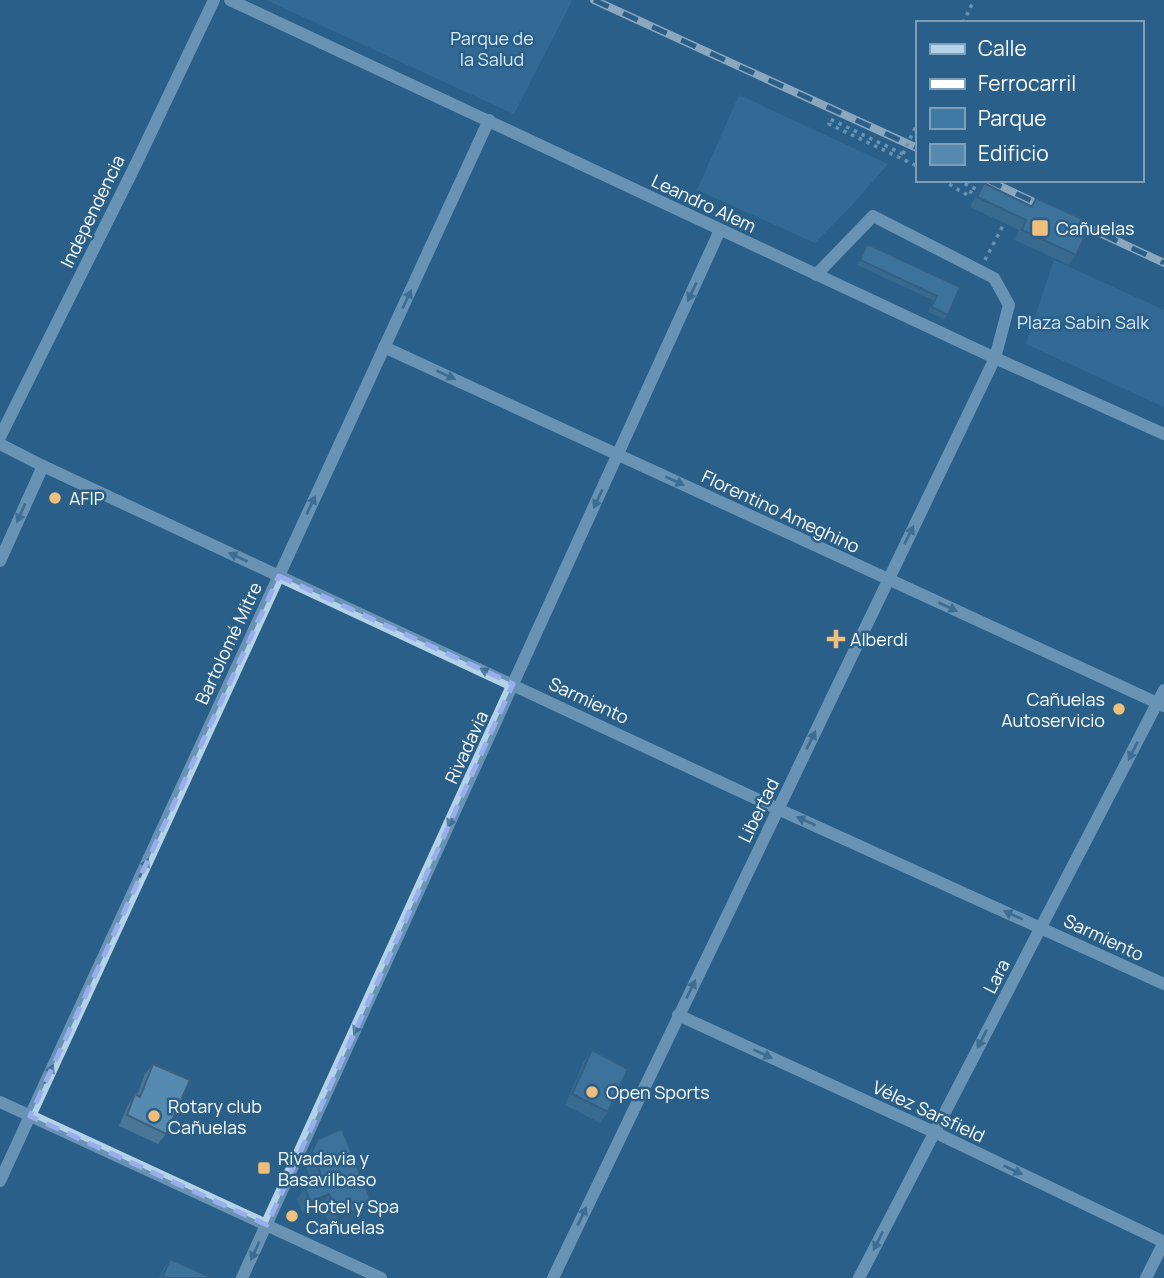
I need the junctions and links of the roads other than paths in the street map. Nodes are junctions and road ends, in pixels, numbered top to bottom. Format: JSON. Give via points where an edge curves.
{"nodes":[{"id":1,"x":214,"y":0,"type":"edge"},
{"id":2,"x":230,"y":0,"type":"edge"},
{"id":3,"x":489,"y":120,"type":"junction"},
{"id":4,"x":720,"y":230,"type":"junction"},
{"id":5,"x":816,"y":275,"type":"junction"},
{"id":6,"x":384,"y":347,"type":"junction"},
{"id":7,"x":995,"y":358,"type":"junction"},
{"id":8,"x":1164,"y":434,"type":"edge"},
{"id":9,"x":0,"y":437,"type":"edge"},
{"id":10,"x":0,"y":444,"type":"edge"},
{"id":11,"x":618,"y":455,"type":"junction"},
{"id":12,"x":43,"y":466,"type":"junction"},
{"id":13,"x":0,"y":561,"type":"edge"},
{"id":14,"x":279,"y":576,"type":"junction"},
{"id":15,"x":888,"y":579,"type":"junction"},
{"id":16,"x":513,"y":684,"type":"junction"},
{"id":17,"x":1164,"y":690,"type":"edge"},
{"id":18,"x":1161,"y":705,"type":"edge"},
{"id":19,"x":778,"y":808,"type":"junction"},
{"id":20,"x":1040,"y":928,"type":"junction"},
{"id":21,"x":1164,"y":985,"type":"edge"},
{"id":22,"x":678,"y":1015,"type":"junction"},
{"id":23,"x":0,"y":1102,"type":"edge"},
{"id":24,"x":30,"y":1116,"type":"junction"},
{"id":25,"x":934,"y":1132,"type":"junction"},
{"id":26,"x":0,"y":1181,"type":"edge"},
{"id":27,"x":267,"y":1225,"type":"junction"},
{"id":28,"x":1164,"y":1242,"type":"edge"},
{"id":29,"x":242,"y":1278,"type":"edge"},
{"id":30,"x":381,"y":1278,"type":"edge"},
{"id":31,"x":553,"y":1278,"type":"edge"},
{"id":32,"x":859,"y":1278,"type":"edge"},
{"id":33,"x":1146,"y":1278,"type":"edge"}],
"edges":[{"from":1,"to":9,"type":"street","name":"Independencia"},
{"from":2,"to":3,"type":"street","name":"Leandro Alem"},
{"from":3,"to":4,"type":"street","name":"Leandro Alem"},
{"from":6,"to":3,"type":"street","name":"Bartolomé Mitre","one_way":true},
{"from":4,"to":5,"type":"street","name":"Leandro Alem"},
{"from":4,"to":11,"type":"street","name":"Rivadavia","one_way":true},
{"from":5,"to":7,"type":"street","name":"Leandro Alem"},
{"from":5,"to":7,"type":"street","name":"Libertad","via":[[873,216],[994,278],[1009,305]]},
{"from":6,"to":11,"type":"street","name":"Florentino Ameghino","one_way":true},
{"from":14,"to":6,"type":"street","name":"Bartolomé Mitre","one_way":true},
{"from":7,"to":8,"type":"street","name":"Leandro Alem"},
{"from":15,"to":7,"type":"street","name":"Libertad","one_way":true},
{"from":10,"to":12,"type":"street","name":"Sarmiento"},
{"from":11,"to":15,"type":"street","name":"Florentino Ameghino","one_way":true},
{"from":11,"to":16,"type":"street","name":"Rivadavia","one_way":true},
{"from":12,"to":13,"type":"street","one_way":true},
{"from":14,"to":12,"type":"street","name":"Sarmiento","one_way":true},
{"from":16,"to":14,"type":"street","name":"Sarmiento","one_way":true},
{"from":24,"to":14,"type":"street","name":"Bartolomé Mitre","one_way":true},
{"from":15,"to":18,"type":"street","name":"Florentino Ameghino","one_way":true},
{"from":19,"to":15,"type":"street","name":"Libertad","one_way":true},
{"from":16,"to":19,"type":"street","name":"Sarmiento"},
{"from":16,"to":27,"type":"street","name":"Rivadavia","one_way":true},
{"from":17,"to":18,"type":"street","name":"Lara"},
{"from":18,"to":20,"type":"street","name":"Lara","one_way":true},
{"from":20,"to":19,"type":"street","name":"Sarmiento","one_way":true},
{"from":22,"to":19,"type":"street","name":"Libertad","one_way":true},
{"from":20,"to":21,"type":"street","name":"Sarmiento"},
{"from":20,"to":25,"type":"street","name":"Lara","one_way":true},
{"from":22,"to":25,"type":"street","name":"Vélez Sarsfield","one_way":true},
{"from":31,"to":22,"type":"street","name":"Libertad","one_way":true},
{"from":23,"to":24,"type":"street"},
{"from":24,"to":26,"type":"street","name":"Bartolomé Mitre"},
{"from":24,"to":27,"type":"street"},
{"from":25,"to":28,"type":"street","name":"Vélez Sarsfield","one_way":true},
{"from":25,"to":32,"type":"street","name":"Lara","one_way":true},
{"from":27,"to":29,"type":"street","name":"Rivadavia","one_way":true},
{"from":27,"to":30,"type":"street"},
{"from":28,"to":33,"type":"street"}]}
